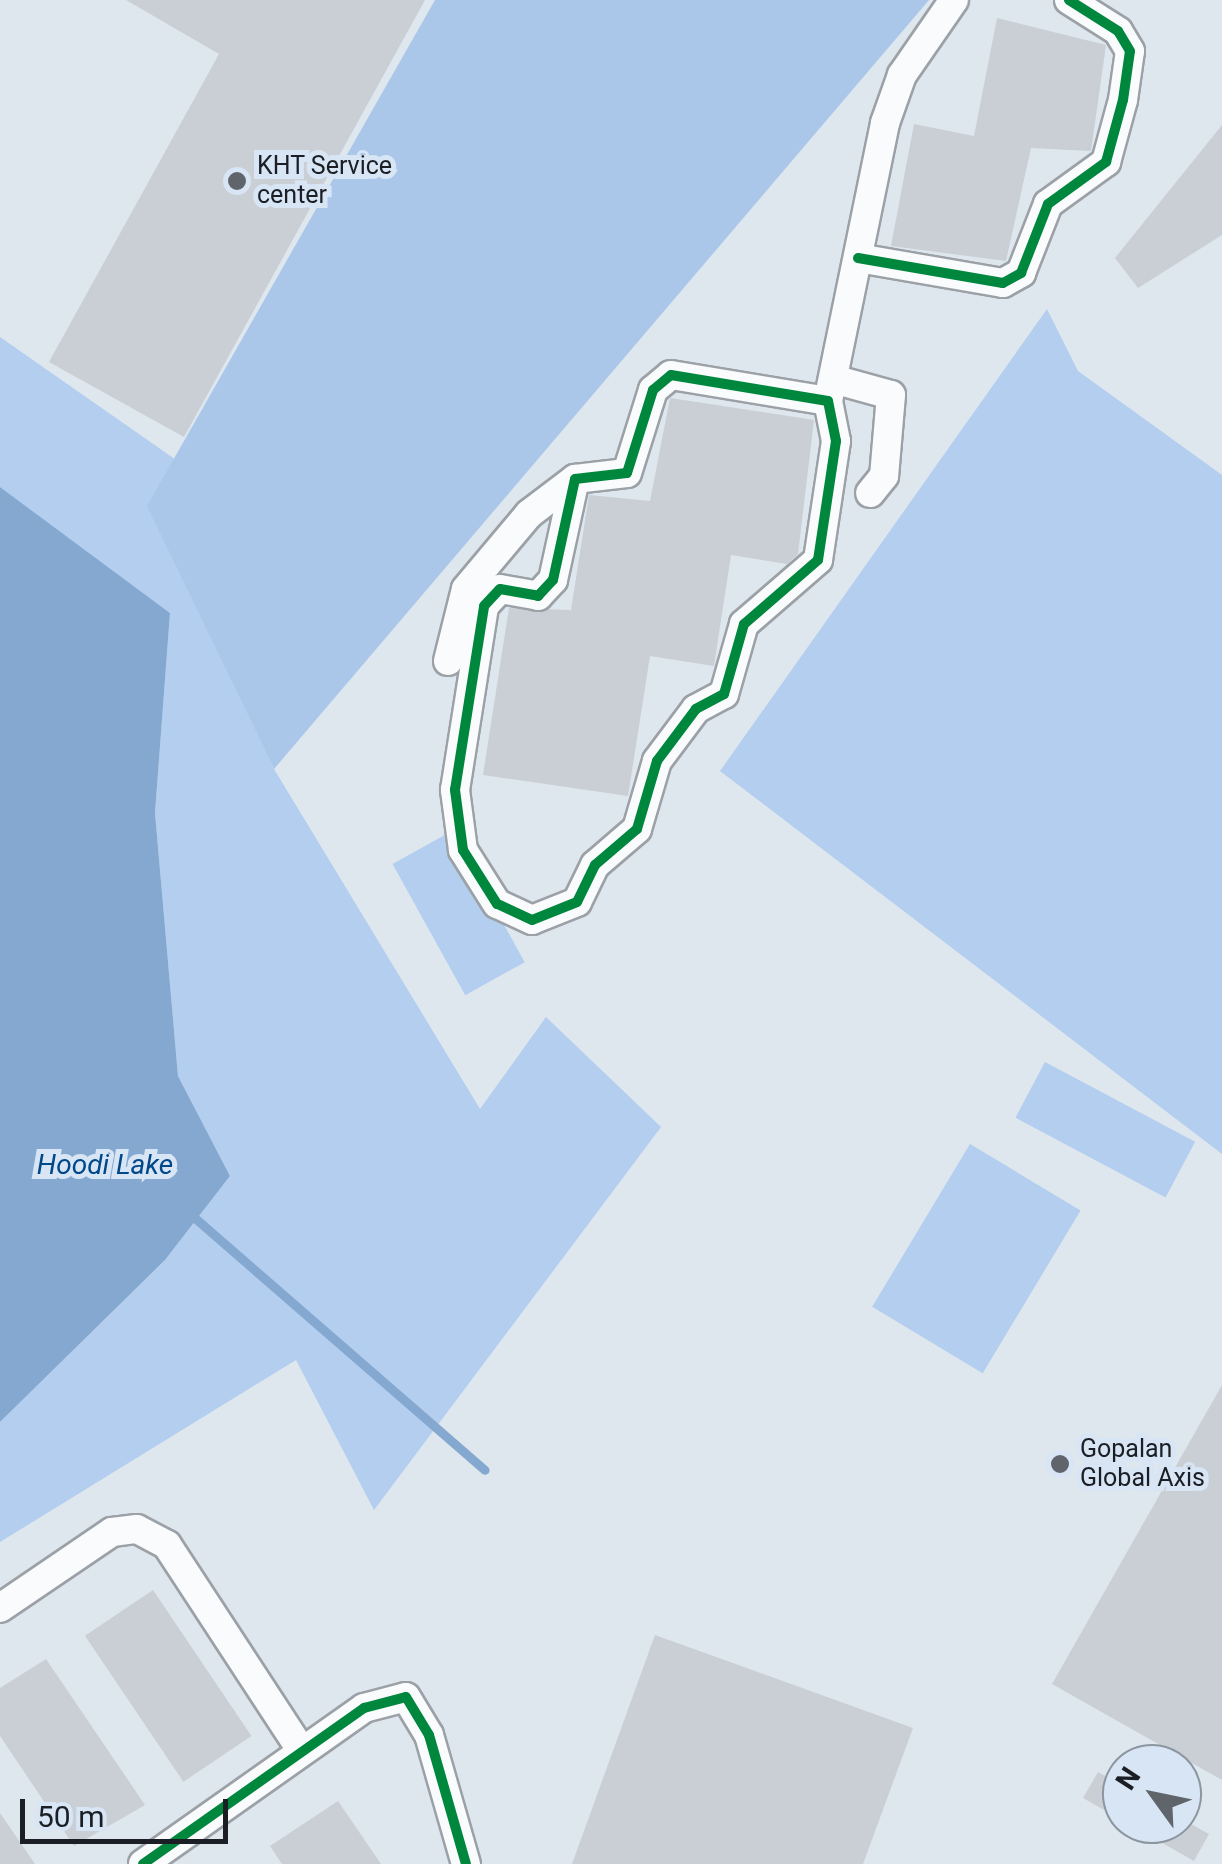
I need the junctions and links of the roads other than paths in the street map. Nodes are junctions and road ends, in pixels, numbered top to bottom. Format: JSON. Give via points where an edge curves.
{"nodes":[{"id":1,"x":954,"y":0,"type":"edge"},
{"id":2,"x":1069,"y":0,"type":"edge"},
{"id":3,"x":858,"y":258,"type":"junction"},
{"id":4,"x":830,"y":390,"type":"junction"},
{"id":5,"x":575,"y":479,"type":"junction"},
{"id":6,"x":870,"y":493,"type":"dead end"},
{"id":7,"x":448,"y":661,"type":"dead end"},
{"id":8,"x":0,"y":1608,"type":"edge"},
{"id":9,"x":302,"y":1751,"type":"junction"},
{"id":10,"x":142,"y":1864,"type":"edge"},
{"id":11,"x":466,"y":1864,"type":"edge"}],
"edges":[{"from":1,"to":3,"type":"street","via":[[902,75]]},
{"from":2,"to":3,"type":"street","via":[[1118,31],[1130,51],[1123,100],[1106,162],[1048,204],[1021,273],[1003,283]]},
{"from":3,"to":4,"type":"street"},
{"from":4,"to":5,"type":"street","via":[[671,375],[653,390],[627,473]]},
{"from":4,"to":5,"type":"street","via":[[836,441],[818,560],[744,624],[724,694],[696,710],[657,760],[637,829],[595,865],[578,902],[532,920],[497,904],[462,850],[455,790],[484,606],[500,589],[538,596],[552,580]]},
{"from":4,"to":6,"type":"street","via":[[891,395],[884,476]]},
{"from":5,"to":7,"type":"street","via":[[530,514],[466,589]]},
{"from":8,"to":9,"type":"street","via":[[112,1532],[137,1529],[167,1545]]},
{"from":9,"to":10,"type":"street"},
{"from":9,"to":11,"type":"street","via":[[364,1708],[406,1697],[428,1735]]}]}
